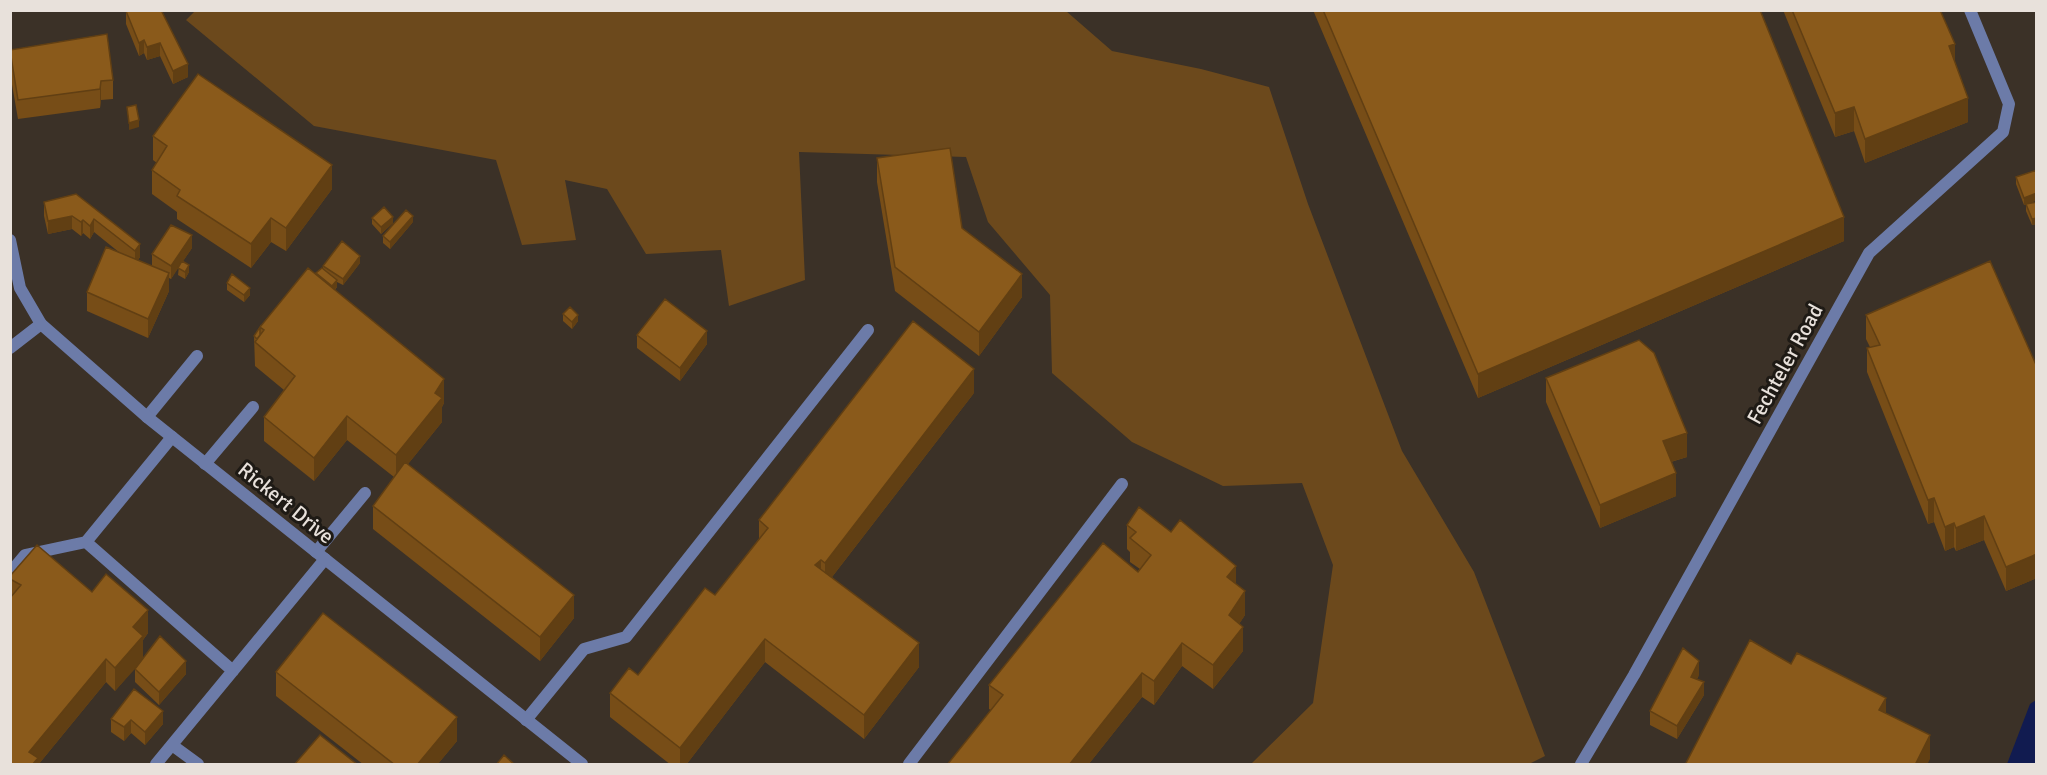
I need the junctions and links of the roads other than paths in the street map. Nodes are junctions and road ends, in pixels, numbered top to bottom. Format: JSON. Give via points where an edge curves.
{"nodes":[{"id":1,"x":1970,"y":10,"type":"edge"},
{"id":2,"x":10,"y":240,"type":"edge"},
{"id":3,"x":40,"y":324,"type":"junction"},
{"id":4,"x":868,"y":330,"type":"dead end"},
{"id":5,"x":10,"y":348,"type":"edge"},
{"id":6,"x":197,"y":356,"type":"dead end"},
{"id":7,"x":253,"y":407,"type":"dead end"},
{"id":8,"x":147,"y":417,"type":"junction"},
{"id":9,"x":172,"y":437,"type":"junction"},
{"id":10,"x":205,"y":464,"type":"junction"},
{"id":11,"x":1122,"y":484,"type":"dead end"},
{"id":12,"x":365,"y":493,"type":"dead end"},
{"id":13,"x":86,"y":542,"type":"junction"},
{"id":14,"x":320,"y":556,"type":"junction"},
{"id":15,"x":10,"y":573,"type":"edge"},
{"id":16,"x":233,"y":671,"type":"junction"},
{"id":17,"x":526,"y":720,"type":"junction"},
{"id":18,"x":172,"y":745,"type":"junction"},
{"id":19,"x":156,"y":765,"type":"edge"},
{"id":20,"x":198,"y":765,"type":"edge"},
{"id":21,"x":582,"y":765,"type":"edge"},
{"id":22,"x":909,"y":765,"type":"edge"},
{"id":23,"x":1581,"y":765,"type":"edge"}],
"edges":[{"from":1,"to":23,"type":"street","name":"Fechteler Road","via":[[2009,104],[2003,132],[1869,253]]},
{"from":2,"to":3,"type":"street","name":"Rickert Drive","via":[[20,288]]},
{"from":3,"to":5,"type":"street"},
{"from":3,"to":8,"type":"street","name":"Rickert Drive"},
{"from":4,"to":17,"type":"street","via":[[626,637],[584,650]]},
{"from":6,"to":8,"type":"street"},
{"from":7,"to":10,"type":"street"},
{"from":8,"to":9,"type":"street","name":"Rickert Drive"},
{"from":9,"to":10,"type":"street","name":"Rickert Drive"},
{"from":9,"to":13,"type":"street"},
{"from":10,"to":14,"type":"street","name":"Rickert Drive"},
{"from":11,"to":22,"type":"street"},
{"from":12,"to":14,"type":"street"},
{"from":13,"to":15,"type":"street","via":[[25,555]]},
{"from":13,"to":16,"type":"street"},
{"from":14,"to":16,"type":"street"},
{"from":14,"to":17,"type":"street","name":"Rickert Drive"},
{"from":16,"to":18,"type":"street"},
{"from":17,"to":21,"type":"street","name":"Rickert Drive"},
{"from":18,"to":19,"type":"street"},
{"from":18,"to":20,"type":"street"}]}
